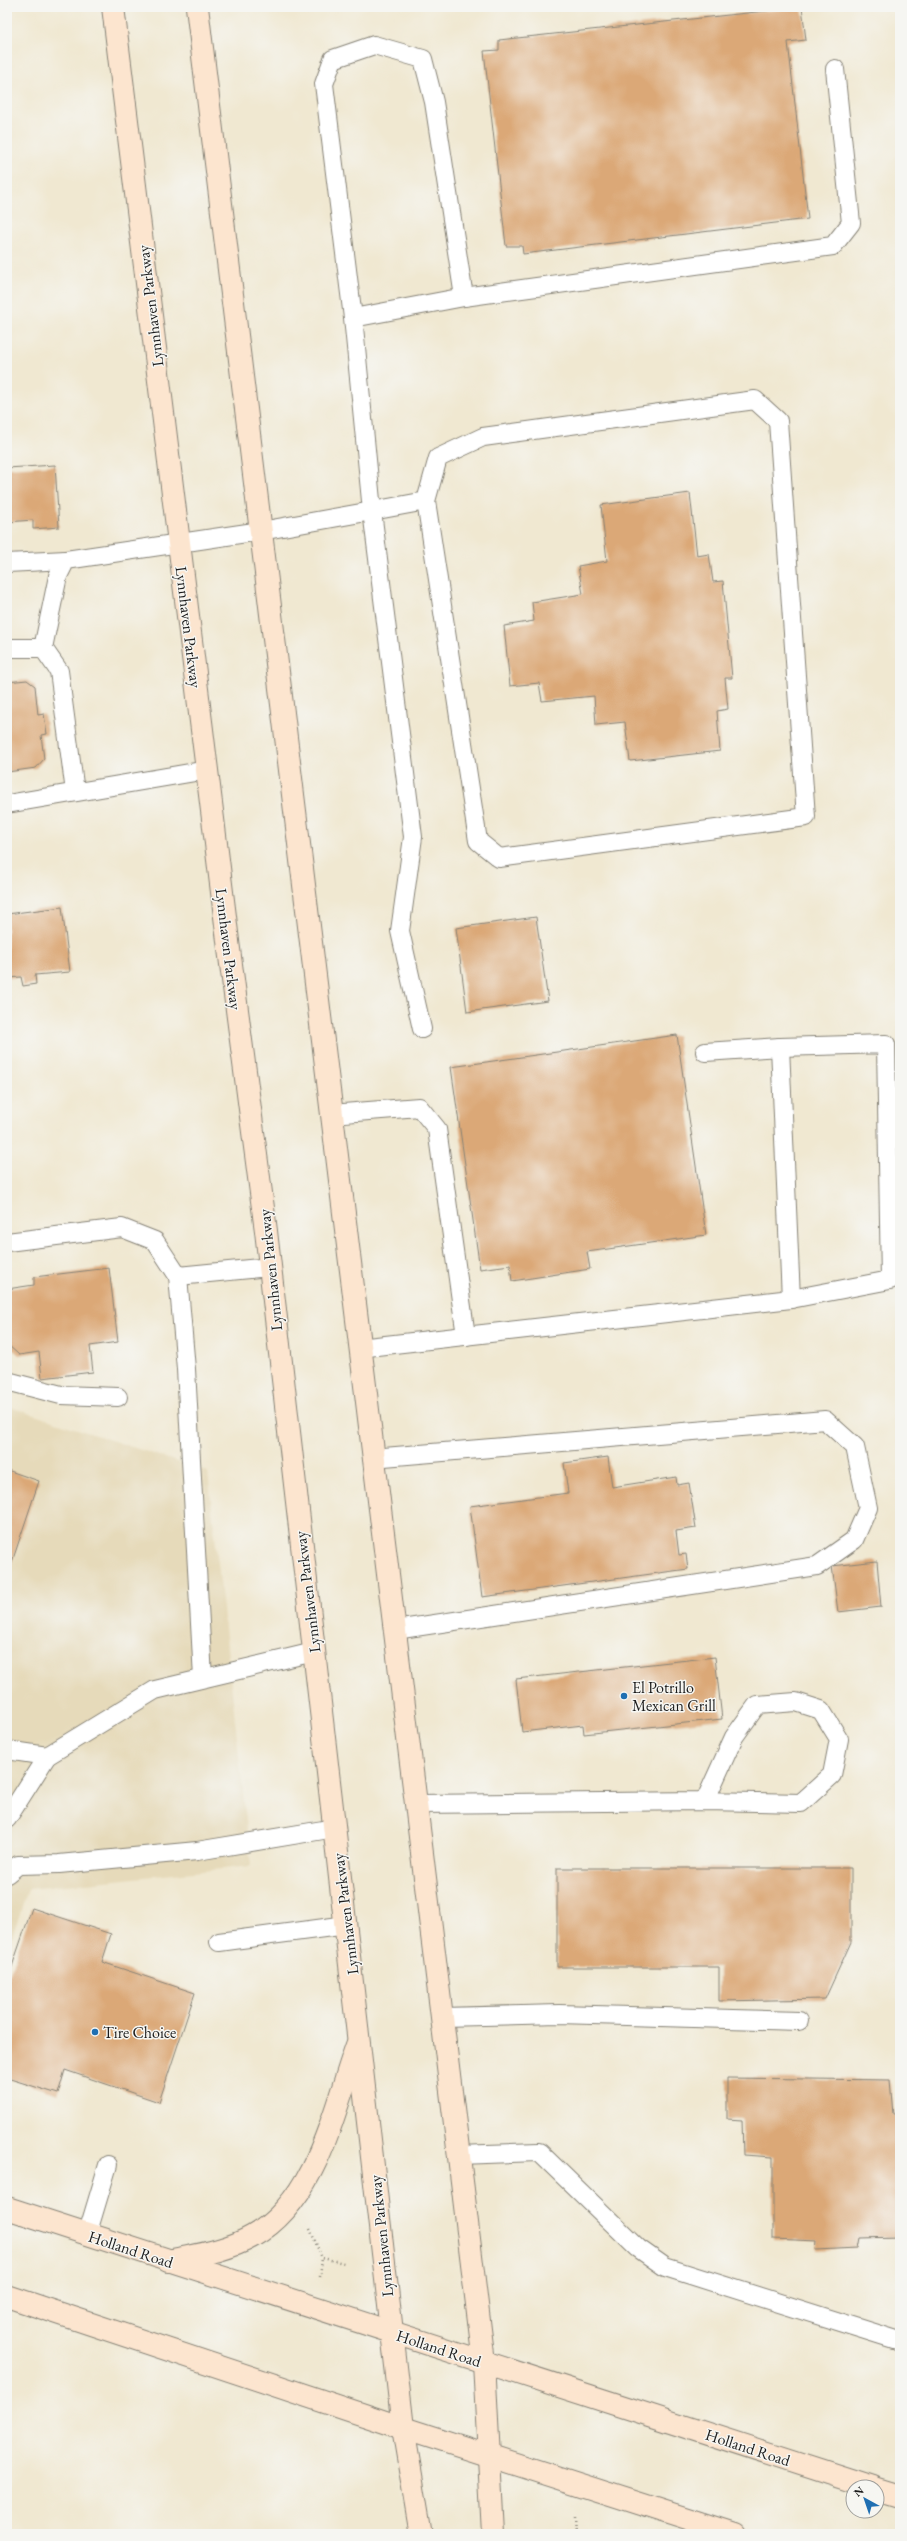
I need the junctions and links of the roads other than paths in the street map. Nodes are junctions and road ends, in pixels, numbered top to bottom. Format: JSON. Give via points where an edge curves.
{"nodes":[{"id":1,"x":113,"y":7,"type":"edge"},
{"id":2,"x":197,"y":7,"type":"edge"},
{"id":3,"x":835,"y":69,"type":"dead end"},
{"id":4,"x":464,"y":297,"type":"junction"},
{"id":5,"x":353,"y":318,"type":"junction"},
{"id":6,"x":426,"y":501,"type":"junction"},
{"id":7,"x":372,"y":511,"type":"junction"},
{"id":8,"x":261,"y":532,"type":"junction"},
{"id":9,"x":179,"y":544,"type":"junction"},
{"id":10,"x":66,"y":560,"type":"junction"},
{"id":11,"x":7,"y":563,"type":"edge"},
{"id":12,"x":7,"y":648,"type":"edge"},
{"id":13,"x":43,"y":648,"type":"junction"},
{"id":14,"x":207,"y":770,"type":"junction"},
{"id":15,"x":75,"y":792,"type":"junction"},
{"id":16,"x":7,"y":804,"type":"edge"},
{"id":17,"x":422,"y":1029,"type":"dead end"},
{"id":18,"x":780,"y":1047,"type":"junction"},
{"id":19,"x":704,"y":1052,"type":"dead end"},
{"id":20,"x":331,"y":1114,"type":"junction"},
{"id":21,"x":7,"y":1242,"type":"edge"},
{"id":22,"x":270,"y":1267,"type":"junction"},
{"id":23,"x":178,"y":1276,"type":"junction"},
{"id":24,"x":791,"y":1299,"type":"junction"},
{"id":25,"x":466,"y":1336,"type":"junction"},
{"id":26,"x":359,"y":1348,"type":"junction"},
{"id":27,"x":7,"y":1381,"type":"edge"},
{"id":28,"x":118,"y":1397,"type":"dead end"},
{"id":29,"x":372,"y":1458,"type":"junction"},
{"id":30,"x":395,"y":1630,"type":"junction"},
{"id":31,"x":314,"y":1652,"type":"junction"},
{"id":32,"x":203,"y":1678,"type":"junction"},
{"id":33,"x":7,"y":1750,"type":"edge"},
{"id":34,"x":47,"y":1756,"type":"junction"},
{"id":35,"x":705,"y":1801,"type":"junction"},
{"id":36,"x":417,"y":1804,"type":"junction"},
{"id":37,"x":7,"y":1819,"type":"edge"},
{"id":38,"x":335,"y":1828,"type":"junction"},
{"id":39,"x":7,"y":1874,"type":"edge"},
{"id":40,"x":347,"y":1925,"type":"junction"},
{"id":41,"x":219,"y":1942,"type":"dead end"},
{"id":42,"x":442,"y":2017,"type":"junction"},
{"id":43,"x":799,"y":2021,"type":"dead end"},
{"id":44,"x":359,"y":2038,"type":"junction"},
{"id":45,"x":458,"y":2155,"type":"junction"},
{"id":46,"x":108,"y":2165,"type":"dead end"},
{"id":47,"x":7,"y":2208,"type":"edge"},
{"id":48,"x":87,"y":2235,"type":"junction"},
{"id":49,"x":168,"y":2261,"type":"junction"},
{"id":50,"x":7,"y":2296,"type":"edge"},
{"id":51,"x":392,"y":2333,"type":"junction"},
{"id":52,"x":900,"y":2341,"type":"edge"},
{"id":53,"x":484,"y":2362,"type":"junction"},
{"id":54,"x":403,"y":2428,"type":"junction"},
{"id":55,"x":487,"y":2454,"type":"junction"},
{"id":56,"x":847,"y":2479,"type":"edge"},
{"id":57,"x":885,"y":2491,"type":"edge"},
{"id":58,"x":900,"y":2496,"type":"edge"},
{"id":59,"x":421,"y":2534,"type":"edge"},
{"id":60,"x":493,"y":2534,"type":"edge"},
{"id":61,"x":734,"y":2534,"type":"edge"}],
"edges":[{"from":1,"to":9,"type":"main road","name":"Lynnhaven Parkway"},
{"from":2,"to":8,"type":"main road"},
{"from":3,"to":4,"type":"lane","via":[[851,223],[833,246]]},
{"from":4,"to":5,"type":"lane"},
{"from":4,"to":5,"type":"lane","via":[[434,102],[423,59],[374,45],[333,59],[324,84]]},
{"from":5,"to":7,"type":"lane"},
{"from":6,"to":6,"type":"lane","via":[[438,458],[483,437],[755,400],[778,421],[806,817],[499,858],[478,841]]},
{"from":6,"to":7,"type":"lane"},
{"from":7,"to":8,"type":"lane"},
{"from":7,"to":17,"type":"lane","via":[[413,837],[400,931]]},
{"from":8,"to":9,"type":"lane"},
{"from":8,"to":20,"type":"main road"},
{"from":9,"to":10,"type":"lane"},
{"from":9,"to":14,"type":"main road","name":"Lynnhaven Parkway"},
{"from":10,"to":11,"type":"lane"},
{"from":10,"to":13,"type":"lane","via":[[58,576]]},
{"from":12,"to":13,"type":"lane"},
{"from":13,"to":15,"type":"lane","via":[[59,671]]},
{"from":14,"to":15,"type":"lane"},
{"from":14,"to":22,"type":"main road","name":"Lynnhaven Parkway"},
{"from":15,"to":16,"type":"lane"},
{"from":18,"to":19,"type":"lane"},
{"from":18,"to":24,"type":"lane"},
{"from":18,"to":24,"type":"lane","via":[[886,1044],[890,1280]]},
{"from":20,"to":25,"type":"lane","via":[[418,1107],[437,1129]]},
{"from":20,"to":26,"type":"main road"},
{"from":21,"to":23,"type":"lane","via":[[122,1228],[155,1241]]},
{"from":22,"to":23,"type":"lane"},
{"from":22,"to":31,"type":"main road","name":"Lynnhaven Parkway"},
{"from":23,"to":32,"type":"lane","via":[[186,1369]]},
{"from":24,"to":25,"type":"lane"},
{"from":25,"to":26,"type":"lane"},
{"from":26,"to":29,"type":"main road"},
{"from":27,"to":28,"type":"lane","via":[[61,1395]]},
{"from":29,"to":30,"type":"main road"},
{"from":29,"to":30,"type":"lane","via":[[825,1420],[855,1447],[868,1508],[854,1540],[817,1566]]},
{"from":30,"to":36,"type":"main road"},
{"from":31,"to":32,"type":"lane"},
{"from":31,"to":38,"type":"main road","name":"Lynnhaven Parkway"},
{"from":32,"to":34,"type":"lane","via":[[155,1690]]},
{"from":33,"to":34,"type":"lane"},
{"from":34,"to":37,"type":"lane"},
{"from":35,"to":35,"type":"lane","via":[[801,1803],[832,1776],[839,1739],[821,1710],[796,1702],[756,1705],[734,1737]]},
{"from":35,"to":36,"type":"lane"},
{"from":36,"to":42,"type":"main road"},
{"from":38,"to":39,"type":"lane","via":[[197,1851],[60,1864],[18,1865]]},
{"from":38,"to":40,"type":"main road","name":"Lynnhaven Parkway"},
{"from":40,"to":41,"type":"lane"},
{"from":40,"to":44,"type":"main road","name":"Lynnhaven Parkway"},
{"from":42,"to":43,"type":"lane","via":[[558,2014]]},
{"from":42,"to":45,"type":"main road"},
{"from":44,"to":49,"type":"main road","via":[[315,2166],[299,2192],[279,2215],[253,2236],[225,2248]]},
{"from":44,"to":51,"type":"main road","name":"Lynnhaven Parkway"},
{"from":45,"to":52,"type":"lane","via":[[539,2152],[638,2248],[665,2267]]},
{"from":45,"to":53,"type":"main road"},
{"from":46,"to":48,"type":"lane"},
{"from":47,"to":48,"type":"main road","name":"Holland Road"},
{"from":48,"to":49,"type":"main road","name":"Holland Road"},
{"from":49,"to":51,"type":"main road","name":"Holland Road"},
{"from":50,"to":54,"type":"main road"},
{"from":51,"to":53,"type":"main road","name":"Holland Road"},
{"from":51,"to":54,"type":"main road","name":"Lynnhaven Parkway"},
{"from":53,"to":55,"type":"main road"},
{"from":53,"to":56,"type":"main road","name":"Holland Road"},
{"from":54,"to":55,"type":"main road"},
{"from":54,"to":59,"type":"main road","name":"Lynnhaven Parkway"},
{"from":55,"to":60,"type":"main road"},
{"from":55,"to":61,"type":"main road"},
{"from":57,"to":58,"type":"main road"}]}
